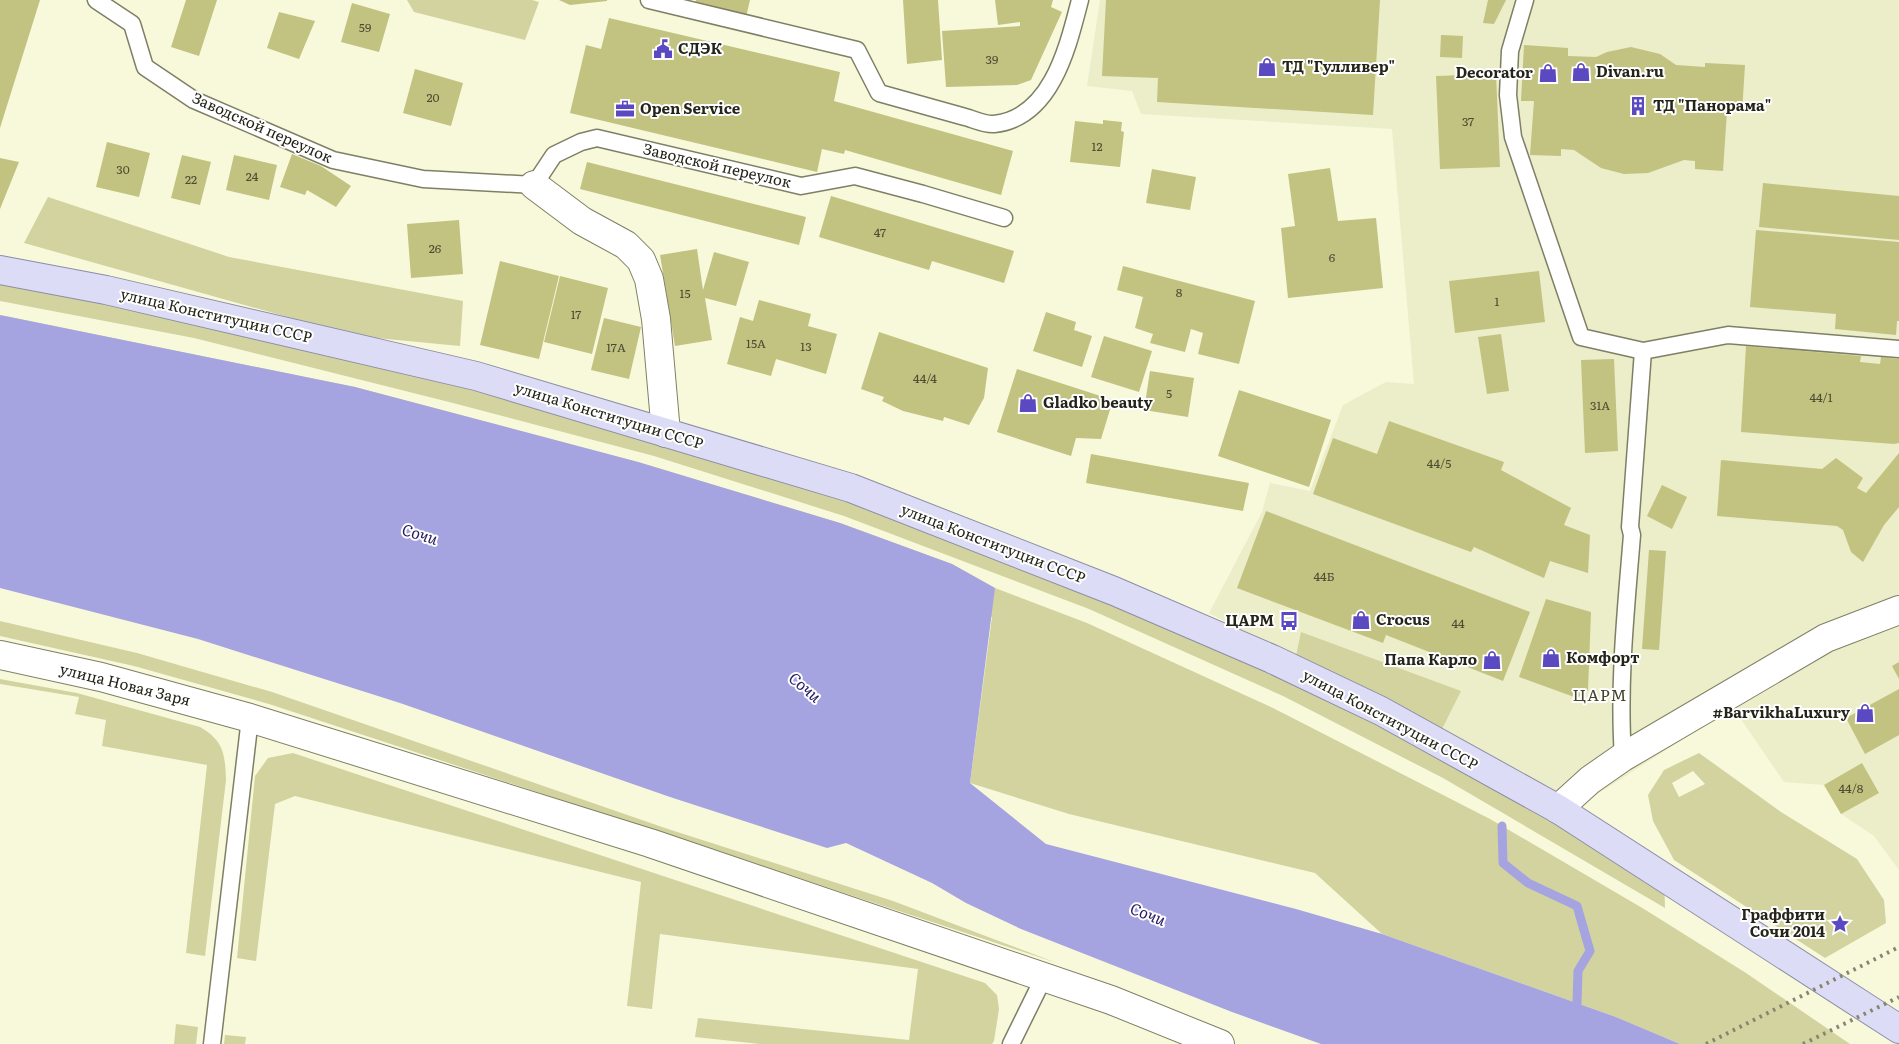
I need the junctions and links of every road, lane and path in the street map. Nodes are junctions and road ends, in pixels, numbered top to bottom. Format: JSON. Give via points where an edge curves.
{"nodes":[{"id":1,"x":96,"y":0,"type":"edge"},
{"id":2,"x":649,"y":0,"type":"edge"},
{"id":3,"x":1080,"y":0,"type":"edge"},
{"id":4,"x":1525,"y":0,"type":"edge"},
{"id":5,"x":534,"y":185,"type":"junction"},
{"id":6,"x":1004,"y":218,"type":"dead end"},
{"id":7,"x":0,"y":270,"type":"edge"},
{"id":8,"x":1899,"y":349,"type":"edge"},
{"id":9,"x":1643,"y":351,"type":"junction"},
{"id":10,"x":666,"y":433,"type":"junction"},
{"id":11,"x":1899,"y":610,"type":"edge"},
{"id":12,"x":0,"y":655,"type":"edge"},
{"id":13,"x":250,"y":718,"type":"junction"},
{"id":14,"x":1623,"y":757,"type":"junction"},
{"id":15,"x":1558,"y":809,"type":"junction"},
{"id":16,"x":1044,"y":977,"type":"junction"},
{"id":17,"x":1899,"y":1029,"type":"edge"},
{"id":18,"x":212,"y":1044,"type":"edge"},
{"id":19,"x":1011,"y":1044,"type":"edge"},
{"id":20,"x":1220,"y":1044,"type":"edge"}],
"edges":[{"from":1,"to":5,"type":"lane","name":"Заводской переулок","via":[[132,24],[146,67],[194,100],[333,160],[423,179]]},
{"from":2,"to":3,"type":"lane","via":[[857,50],[879,93],[993,124],[1020,117],[1037,103],[1068,49]]},
{"from":4,"to":9,"type":"lane","via":[[1510,51],[1508,95],[1513,137],[1581,337]]},
{"from":5,"to":6,"type":"lane","name":"Заводской переулок","via":[[554,155],[597,138],[801,186],[855,176]]},
{"from":5,"to":10,"type":"street","via":[[582,221],[626,245],[641,260],[656,319]]},
{"from":7,"to":10,"type":"main road","name":"улица Конституции СССР","via":[[106,290],[476,376]]},
{"from":8,"to":9,"type":"lane","via":[[1728,335]]},
{"from":9,"to":14,"type":"lane","via":[[1622,656]]},
{"from":10,"to":15,"type":"main road","name":"улица Конституции СССР","via":[[851,488],[1114,591],[1272,659],[1381,711]]},
{"from":11,"to":14,"type":"street","via":[[1826,638]]},
{"from":12,"to":13,"type":"street","name":"улица Новая Заря","via":[[101,677]]},
{"from":13,"to":16,"type":"street","name":"улица Новая Заря","via":[[650,843]]},
{"from":13,"to":18,"type":"lane"},
{"from":14,"to":15,"type":"street"},
{"from":15,"to":17,"type":"main road","name":"улица Конституции СССР"},
{"from":16,"to":19,"type":"lane"},
{"from":16,"to":20,"type":"street","name":"улица Новая Заря"}]}
